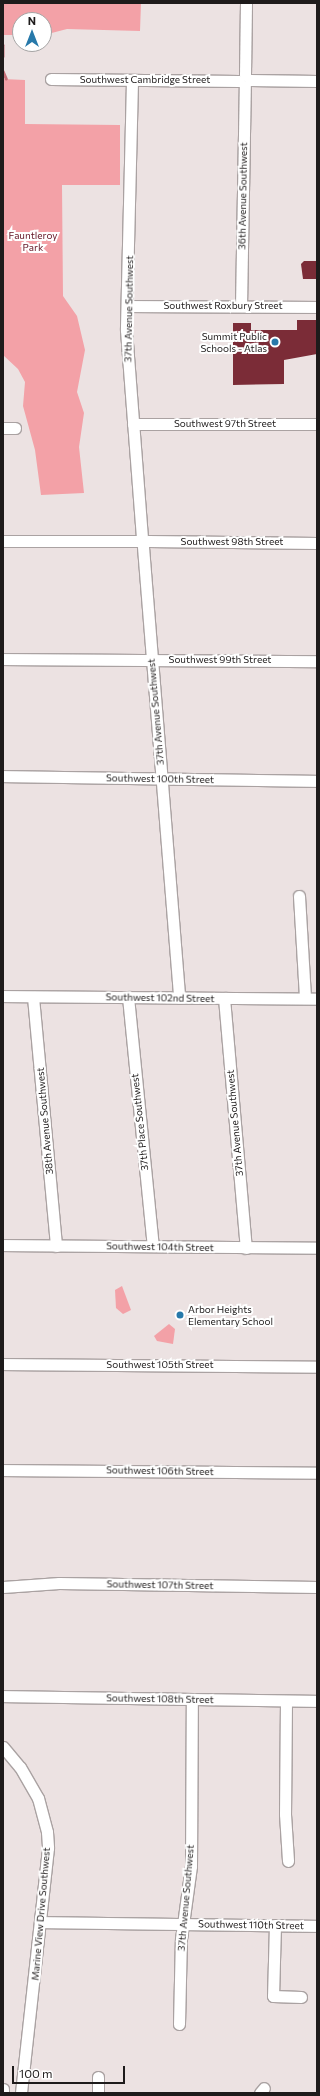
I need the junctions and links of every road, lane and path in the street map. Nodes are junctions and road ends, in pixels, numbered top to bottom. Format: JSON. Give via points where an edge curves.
{"nodes":[{"id":1,"x":246,"y":3,"type":"edge"},
{"id":2,"x":51,"y":79,"type":"dead end"},
{"id":3,"x":132,"y":80,"type":"junction"},
{"id":4,"x":245,"y":80,"type":"junction"},
{"id":5,"x":317,"y":81,"type":"edge"},
{"id":6,"x":129,"y":306,"type":"junction"},
{"id":7,"x":241,"y":306,"type":"junction"},
{"id":8,"x":317,"y":307,"type":"edge"},
{"id":9,"x":133,"y":424,"type":"junction"},
{"id":10,"x":317,"y":424,"type":"edge"},
{"id":11,"x":3,"y":428,"type":"edge"},
{"id":12,"x":15,"y":428,"type":"dead end"},
{"id":13,"x":3,"y":541,"type":"edge"},
{"id":14,"x":143,"y":542,"type":"junction"},
{"id":15,"x":317,"y":542,"type":"edge"},
{"id":16,"x":3,"y":659,"type":"edge"},
{"id":17,"x":152,"y":660,"type":"junction"},
{"id":18,"x":317,"y":661,"type":"edge"},
{"id":19,"x":3,"y":776,"type":"edge"},
{"id":20,"x":162,"y":779,"type":"junction"},
{"id":21,"x":317,"y":781,"type":"edge"},
{"id":22,"x":299,"y":896,"type":"dead end"},
{"id":23,"x":3,"y":996,"type":"edge"},
{"id":24,"x":33,"y":997,"type":"junction"},
{"id":25,"x":128,"y":997,"type":"junction"},
{"id":26,"x":179,"y":998,"type":"junction"},
{"id":27,"x":224,"y":998,"type":"junction"},
{"id":28,"x":305,"y":998,"type":"junction"},
{"id":29,"x":317,"y":999,"type":"edge"},
{"id":30,"x":3,"y":1245,"type":"edge"},
{"id":31,"x":56,"y":1246,"type":"junction"},
{"id":32,"x":153,"y":1246,"type":"junction"},
{"id":33,"x":246,"y":1248,"type":"junction"},
{"id":34,"x":317,"y":1248,"type":"edge"},
{"id":35,"x":3,"y":1364,"type":"edge"},
{"id":36,"x":317,"y":1367,"type":"edge"},
{"id":37,"x":3,"y":1470,"type":"edge"},
{"id":38,"x":317,"y":1473,"type":"edge"},
{"id":39,"x":3,"y":1587,"type":"edge"},
{"id":40,"x":317,"y":1587,"type":"edge"},
{"id":41,"x":3,"y":1696,"type":"edge"},
{"id":42,"x":192,"y":1699,"type":"junction"},
{"id":43,"x":286,"y":1701,"type":"junction"},
{"id":44,"x":317,"y":1701,"type":"edge"},
{"id":45,"x":3,"y":1747,"type":"edge"},
{"id":46,"x":288,"y":1861,"type":"dead end"},
{"id":47,"x":41,"y":1922,"type":"junction"},
{"id":48,"x":185,"y":1923,"type":"junction"},
{"id":49,"x":275,"y":1925,"type":"junction"},
{"id":50,"x":317,"y":1926,"type":"edge"},
{"id":51,"x":301,"y":1997,"type":"dead end"},
{"id":52,"x":179,"y":2024,"type":"dead end"},
{"id":53,"x":98,"y":2077,"type":"dead end"},
{"id":54,"x":3,"y":2089,"type":"edge"},
{"id":55,"x":3,"y":2093,"type":"edge"},
{"id":56,"x":21,"y":2093,"type":"edge"},
{"id":57,"x":98,"y":2093,"type":"edge"}],
"edges":[{"from":1,"to":4,"type":"street","name":"36th Avenue Southwest"},
{"from":2,"to":3,"type":"street","name":"Southwest Cambridge Street"},
{"from":3,"to":4,"type":"street","name":"Southwest Cambridge Street"},
{"from":3,"to":6,"type":"street","name":"37th Avenue Southwest"},
{"from":4,"to":5,"type":"street","name":"Southwest Cambridge Street"},
{"from":4,"to":7,"type":"street","name":"36th Avenue Southwest"},
{"from":6,"to":7,"type":"street","name":"Southwest Roxbury Street"},
{"from":6,"to":9,"type":"street","name":"37th Avenue Southwest","via":[[126,330]]},
{"from":7,"to":8,"type":"street","name":"Southwest Roxbury Street"},
{"from":9,"to":10,"type":"street","name":"Southwest 97th Street"},
{"from":9,"to":14,"type":"street","name":"37th Avenue Southwest"},
{"from":11,"to":12,"type":"street"},
{"from":13,"to":14,"type":"street","name":"Southwest 98th Street"},
{"from":14,"to":15,"type":"street","name":"Southwest 98th Street"},
{"from":14,"to":17,"type":"street","name":"37th Avenue Southwest"},
{"from":16,"to":17,"type":"street","name":"Southwest 99th Street"},
{"from":17,"to":18,"type":"street","name":"Southwest 99th Street"},
{"from":17,"to":20,"type":"street","name":"37th Avenue Southwest"},
{"from":19,"to":20,"type":"street","name":"Southwest 100th Street"},
{"from":20,"to":21,"type":"street","name":"Southwest 100th Street"},
{"from":20,"to":26,"type":"street","name":"37th Avenue Southwest"},
{"from":22,"to":28,"type":"street"},
{"from":23,"to":24,"type":"street","name":"Southwest 102nd Street"},
{"from":24,"to":25,"type":"street","name":"Southwest 102nd Street"},
{"from":24,"to":31,"type":"street","name":"38th Avenue Southwest"},
{"from":25,"to":26,"type":"street","name":"Southwest 102nd Street"},
{"from":25,"to":32,"type":"street","name":"37th Place Southwest"},
{"from":26,"to":27,"type":"street","name":"Southwest 102nd Street"},
{"from":27,"to":28,"type":"street","name":"Southwest 102nd Street"},
{"from":27,"to":33,"type":"street","name":"37th Avenue Southwest"},
{"from":28,"to":29,"type":"street","name":"Southwest 102nd Street"},
{"from":30,"to":31,"type":"street","name":"Southwest 104th Street"},
{"from":31,"to":32,"type":"street","name":"Southwest 104th Street"},
{"from":32,"to":33,"type":"street","name":"Southwest 104th Street"},
{"from":33,"to":34,"type":"street","name":"Southwest 104th Street"},
{"from":35,"to":36,"type":"street","name":"Southwest 105th Street"},
{"from":37,"to":38,"type":"street","name":"Southwest 106th Street"},
{"from":39,"to":40,"type":"street","name":"Southwest 107th Street","via":[[59,1583]]},
{"from":41,"to":42,"type":"street","name":"Southwest 108th Street"},
{"from":42,"to":43,"type":"street","name":"Southwest 108th Street"},
{"from":42,"to":48,"type":"street","name":"37th Avenue Southwest","via":[[191,1866]]},
{"from":43,"to":44,"type":"street","name":"Southwest 108th Street"},
{"from":43,"to":46,"type":"street","via":[[285,1814]]},
{"from":45,"to":47,"type":"street","name":"Marine View Drive Southwest","via":[[29,1782],[46,1826],[48,1848]]},
{"from":47,"to":48,"type":"street","name":"Southwest 110th Street"},
{"from":47,"to":56,"type":"street","name":"Marine View Drive Southwest"},
{"from":48,"to":49,"type":"street","name":"Southwest 110th Street"},
{"from":48,"to":52,"type":"street","name":"37th Avenue Southwest","via":[[181,1939]]},
{"from":49,"to":50,"type":"street","name":"Southwest 110th Street"},
{"from":49,"to":51,"type":"street","via":[[274,1996]]},
{"from":53,"to":57,"type":"street"},
{"from":54,"to":55,"type":"street"}]}
